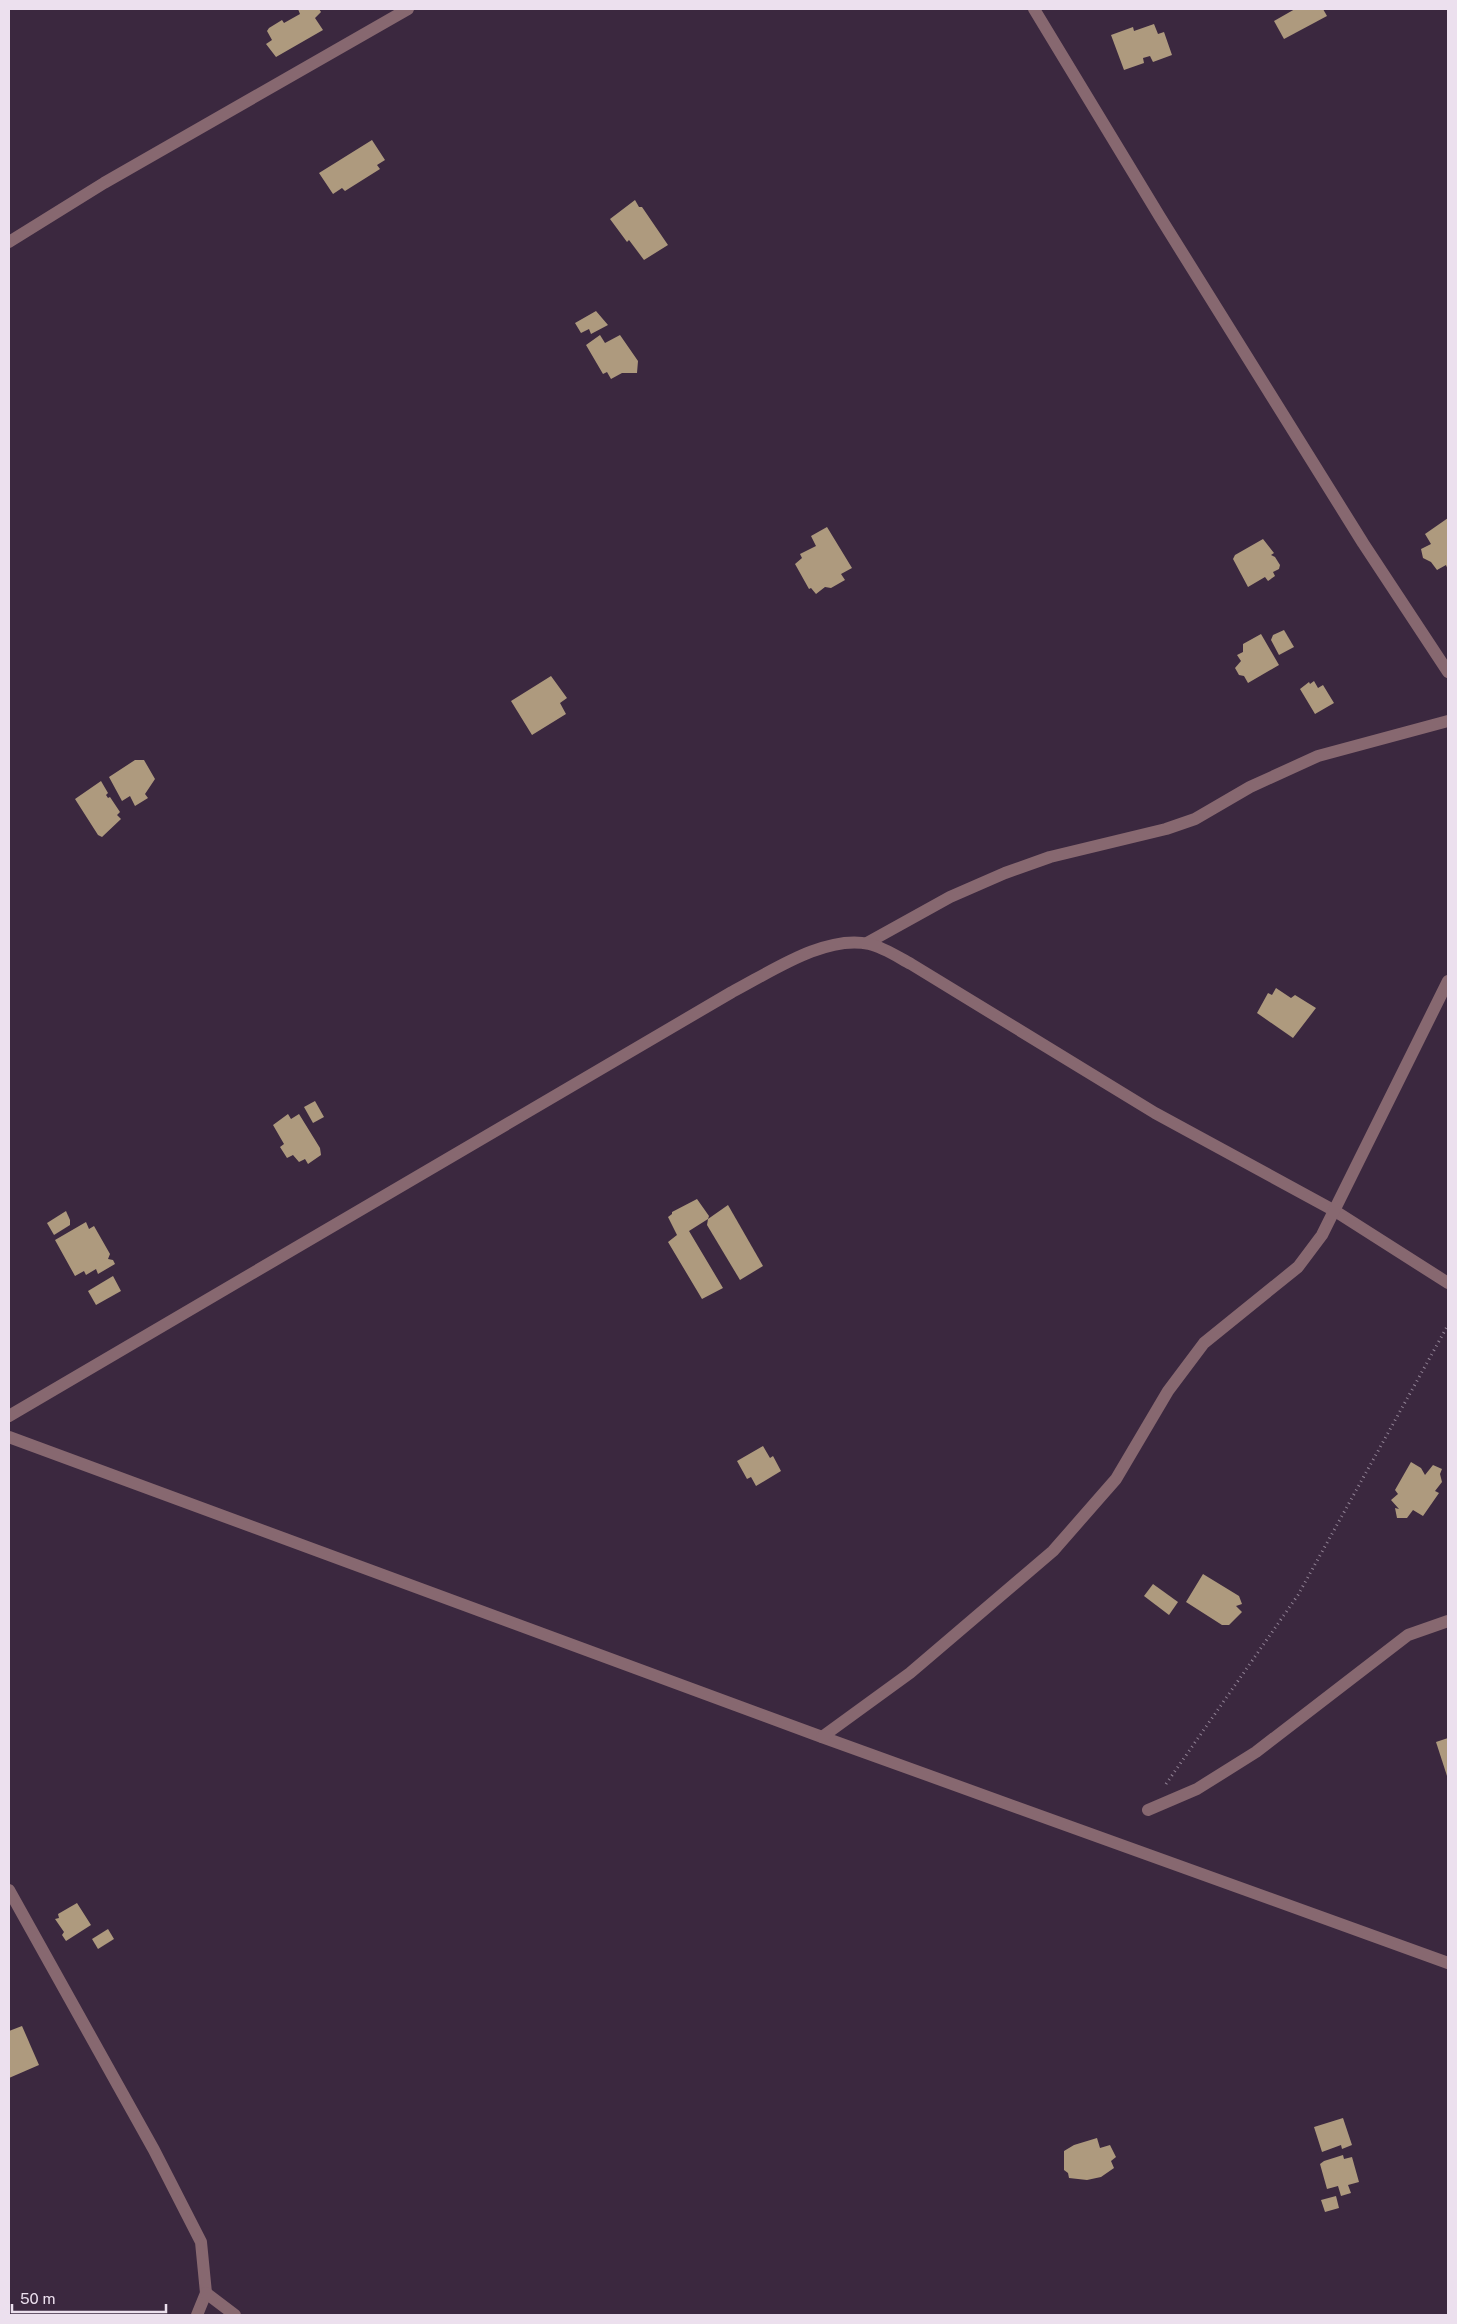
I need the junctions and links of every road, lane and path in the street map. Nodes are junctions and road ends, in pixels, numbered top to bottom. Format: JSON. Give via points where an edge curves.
{"nodes":[{"id":1,"x":408,"y":9,"type":"edge"},
{"id":2,"x":1034,"y":9,"type":"edge"},
{"id":3,"x":9,"y":242,"type":"edge"},
{"id":4,"x":1448,"y":672,"type":"edge"},
{"id":5,"x":1448,"y":721,"type":"edge"},
{"id":6,"x":867,"y":943,"type":"junction"},
{"id":7,"x":1448,"y":981,"type":"edge"},
{"id":8,"x":1335,"y":1211,"type":"junction"},
{"id":9,"x":1448,"y":1283,"type":"edge"},
{"id":10,"x":1448,"y":1325,"type":"edge"},
{"id":11,"x":9,"y":1416,"type":"edge"},
{"id":12,"x":9,"y":1437,"type":"edge"},
{"id":13,"x":1448,"y":1620,"type":"edge"},
{"id":14,"x":822,"y":1737,"type":"junction"},
{"id":15,"x":1165,"y":1786,"type":"dead end"},
{"id":16,"x":1148,"y":1810,"type":"dead end"},
{"id":17,"x":9,"y":1890,"type":"edge"},
{"id":18,"x":1448,"y":1963,"type":"edge"},
{"id":19,"x":206,"y":2293,"type":"junction"},
{"id":20,"x":197,"y":2315,"type":"edge"},
{"id":21,"x":235,"y":2315,"type":"edge"}],
"edges":[{"from":1,"to":3,"type":"street","via":[[104,183]]},
{"from":2,"to":4,"type":"street","via":[[1363,543]]},
{"from":5,"to":6,"type":"street","via":[[1318,756],[1250,787],[1194,819],[1166,829],[1050,857],[1005,873],[950,897]]},
{"from":6,"to":8,"type":"street","via":[[911,964],[1155,1113]]},
{"from":6,"to":11,"type":"street","via":[[849,943],[808,952],[732,992]]},
{"from":7,"to":8,"type":"street"},
{"from":8,"to":9,"type":"street"},
{"from":8,"to":14,"type":"street","via":[[1298,1267],[1204,1343],[1168,1390],[1116,1478],[1053,1551],[910,1673]]},
{"from":10,"to":15,"type":"path","via":[[1298,1595]]},
{"from":12,"to":14,"type":"street"},
{"from":13,"to":16,"type":"street","via":[[1408,1635],[1256,1752],[1197,1789]]},
{"from":14,"to":18,"type":"street"},
{"from":17,"to":19,"type":"street","via":[[154,2150],[201,2242]]},
{"from":19,"to":20,"type":"street"},
{"from":19,"to":21,"type":"street"}]}
